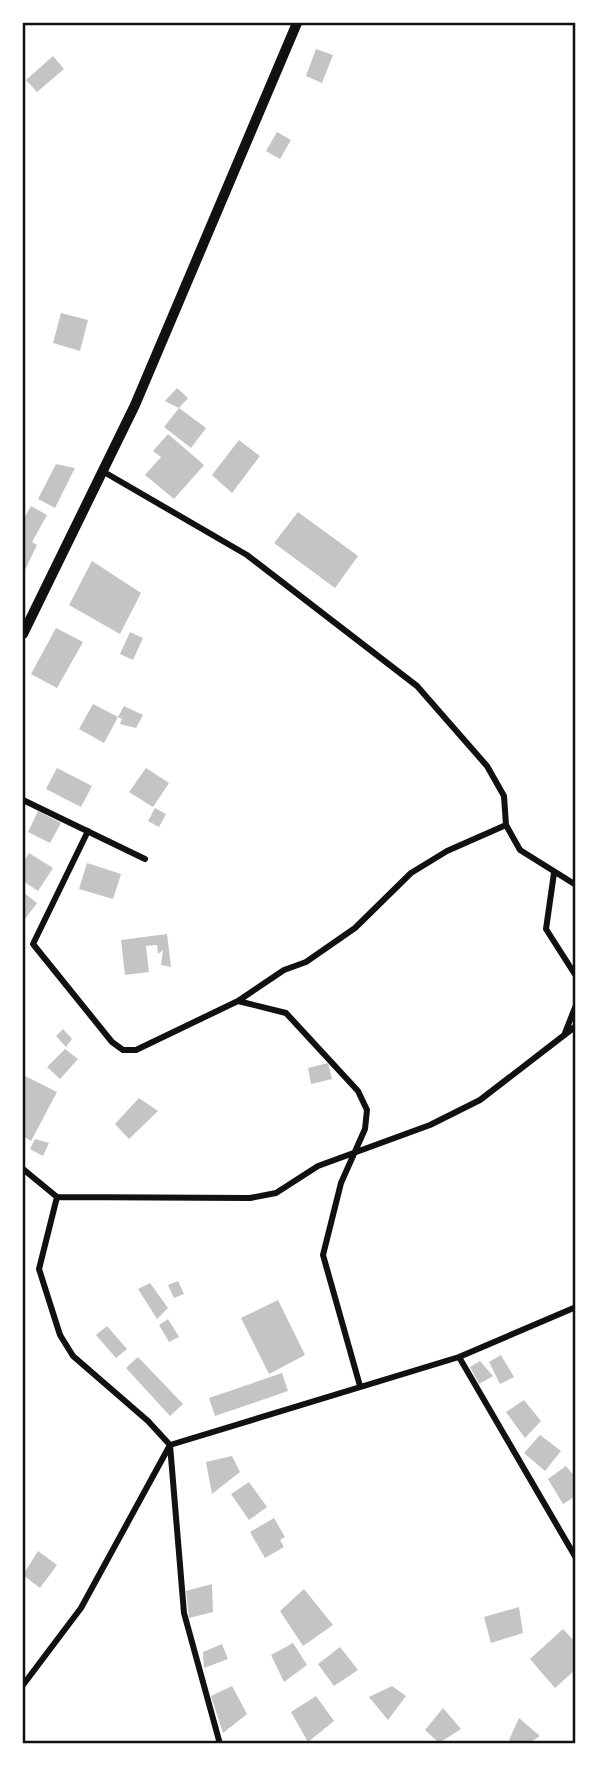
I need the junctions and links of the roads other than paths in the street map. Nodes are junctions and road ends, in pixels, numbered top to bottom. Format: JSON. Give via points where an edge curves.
{"nodes":[{"id":1,"x":297,"y":23,"type":"edge"},
{"id":2,"x":104,"y":471,"type":"junction"},
{"id":3,"x":23,"y":634,"type":"edge"},
{"id":4,"x":23,"y":800,"type":"edge"},
{"id":5,"x":506,"y":825,"type":"junction"},
{"id":6,"x":88,"y":831,"type":"junction"},
{"id":7,"x":145,"y":859,"type":"dead end"},
{"id":8,"x":554,"y":873,"type":"junction"},
{"id":9,"x":576,"y":885,"type":"edge"},
{"id":10,"x":576,"y":976,"type":"edge"},
{"id":11,"x":238,"y":1001,"type":"junction"},
{"id":12,"x":576,"y":1006,"type":"edge"},
{"id":13,"x":576,"y":1026,"type":"edge"},
{"id":14,"x":565,"y":1035,"type":"junction"},
{"id":15,"x":358,"y":1150,"type":"junction"},
{"id":16,"x":23,"y":1169,"type":"edge"},
{"id":17,"x":57,"y":1197,"type":"junction"},
{"id":18,"x":576,"y":1307,"type":"edge"},
{"id":19,"x":459,"y":1357,"type":"junction"},
{"id":20,"x":360,"y":1386,"type":"junction"},
{"id":21,"x":170,"y":1445,"type":"junction"},
{"id":22,"x":576,"y":1558,"type":"edge"},
{"id":23,"x":23,"y":1685,"type":"edge"},
{"id":24,"x":220,"y":1744,"type":"edge"}],
"edges":[{"from":1,"to":2,"type":"main road"},
{"from":2,"to":3,"type":"main road"},
{"from":2,"to":5,"type":"street","via":[[247,555],[416,686],[487,766],[503,796]]},
{"from":4,"to":6,"type":"street"},
{"from":5,"to":8,"type":"street","via":[[520,850]]},
{"from":5,"to":11,"type":"street","via":[[411,873],[355,928]]},
{"from":6,"to":7,"type":"street"},
{"from":6,"to":11,"type":"street","via":[[33,944],[112,1042],[123,1050],[136,1050]]},
{"from":8,"to":9,"type":"street"},
{"from":8,"to":10,"type":"street","via":[[546,929]]},
{"from":11,"to":15,"type":"street","via":[[286,1013],[358,1091],[367,1110]]},
{"from":12,"to":14,"type":"street"},
{"from":13,"to":14,"type":"street"},
{"from":14,"to":15,"type":"street","via":[[480,1100],[430,1125]]},
{"from":15,"to":17,"type":"street","via":[[318,1166],[276,1193],[250,1198]]},
{"from":15,"to":20,"type":"street","via":[[341,1183],[323,1255]]},
{"from":16,"to":17,"type":"street"},
{"from":17,"to":21,"type":"street","via":[[39,1269],[65,1346]]},
{"from":18,"to":19,"type":"street"},
{"from":19,"to":20,"type":"street"},
{"from":19,"to":22,"type":"street"},
{"from":20,"to":21,"type":"street"},
{"from":21,"to":23,"type":"street","via":[[81,1608]]},
{"from":21,"to":24,"type":"street","via":[[184,1613]]}]}
